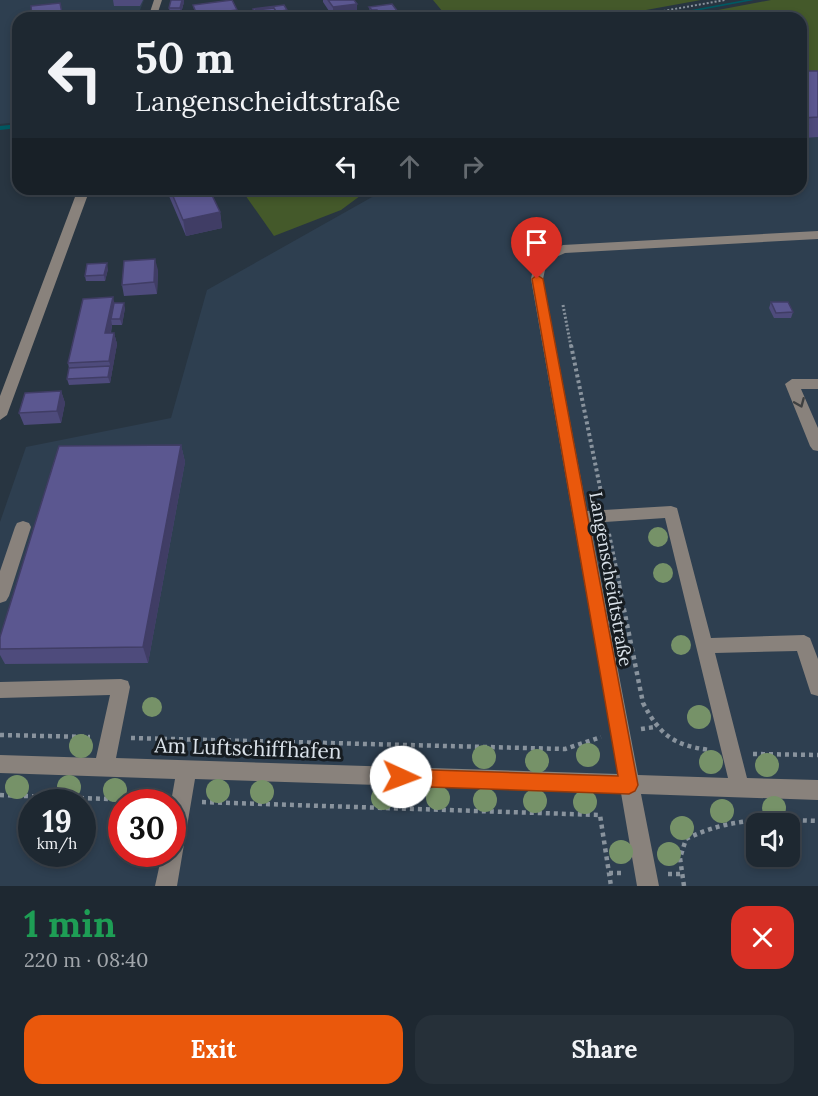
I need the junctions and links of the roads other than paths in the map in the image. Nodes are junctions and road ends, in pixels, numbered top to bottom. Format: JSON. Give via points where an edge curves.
{"nodes":[{"id":1,"x":82,"y":195,"type":"edge"},
{"id":2,"x":818,"y":235,"type":"edge"},
{"id":3,"x":818,"y":384,"type":"edge"},
{"id":4,"x":0,"y":415,"type":"edge"},
{"id":5,"x":818,"y":446,"type":"edge"},
{"id":6,"x":580,"y":518,"type":"junction"},
{"id":7,"x":23,"y":527,"type":"dead end"},
{"id":8,"x":0,"y":596,"type":"edge"},
{"id":9,"x":705,"y":646,"type":"junction"},
{"id":10,"x":818,"y":687,"type":"edge"},
{"id":11,"x":0,"y":690,"type":"edge"},
{"id":12,"x":0,"y":764,"type":"edge"},
{"id":13,"x":104,"y":767,"type":"junction"},
{"id":14,"x":187,"y":770,"type":"junction"},
{"id":15,"x":629,"y":785,"type":"junction"},
{"id":16,"x":740,"y":788,"type":"junction"},
{"id":17,"x":183,"y":789,"type":"edge"},
{"id":18,"x":818,"y":790,"type":"edge"},
{"id":19,"x":169,"y":867,"type":"edge"},
{"id":20,"x":166,"y":886,"type":"edge"},
{"id":21,"x":648,"y":886,"type":"edge"}],
"edges":[{"from":1,"to":4,"type":"street"},
{"from":2,"to":6,"type":"street","name":"Langenscheidtstraße","via":[[562,249],[541,259],[537,279]]},
{"from":3,"to":5,"type":"street","one_way":true,"via":[[792,384]]},
{"from":6,"to":9,"type":"street","via":[[671,513]]},
{"from":6,"to":15,"type":"street","name":"Langenscheidtstraße"},
{"from":7,"to":8,"type":"street"},
{"from":9,"to":10,"type":"street","via":[[804,643]]},
{"from":9,"to":16,"type":"street"},
{"from":11,"to":13,"type":"street","via":[[121,687]]},
{"from":12,"to":13,"type":"street","name":"Am Luftschiffhafen"},
{"from":13,"to":14,"type":"street","name":"Am Luftschiffhafen"},
{"from":14,"to":15,"type":"street","name":"Am Luftschiffhafen"},
{"from":14,"to":17,"type":"street"},
{"from":15,"to":16,"type":"street","name":"Am Luftschiffhafen"},
{"from":15,"to":21,"type":"street","name":"Langenscheidtstraße"},
{"from":16,"to":18,"type":"street","name":"Am Luftschiffhafen"},
{"from":19,"to":20,"type":"street"}]}
